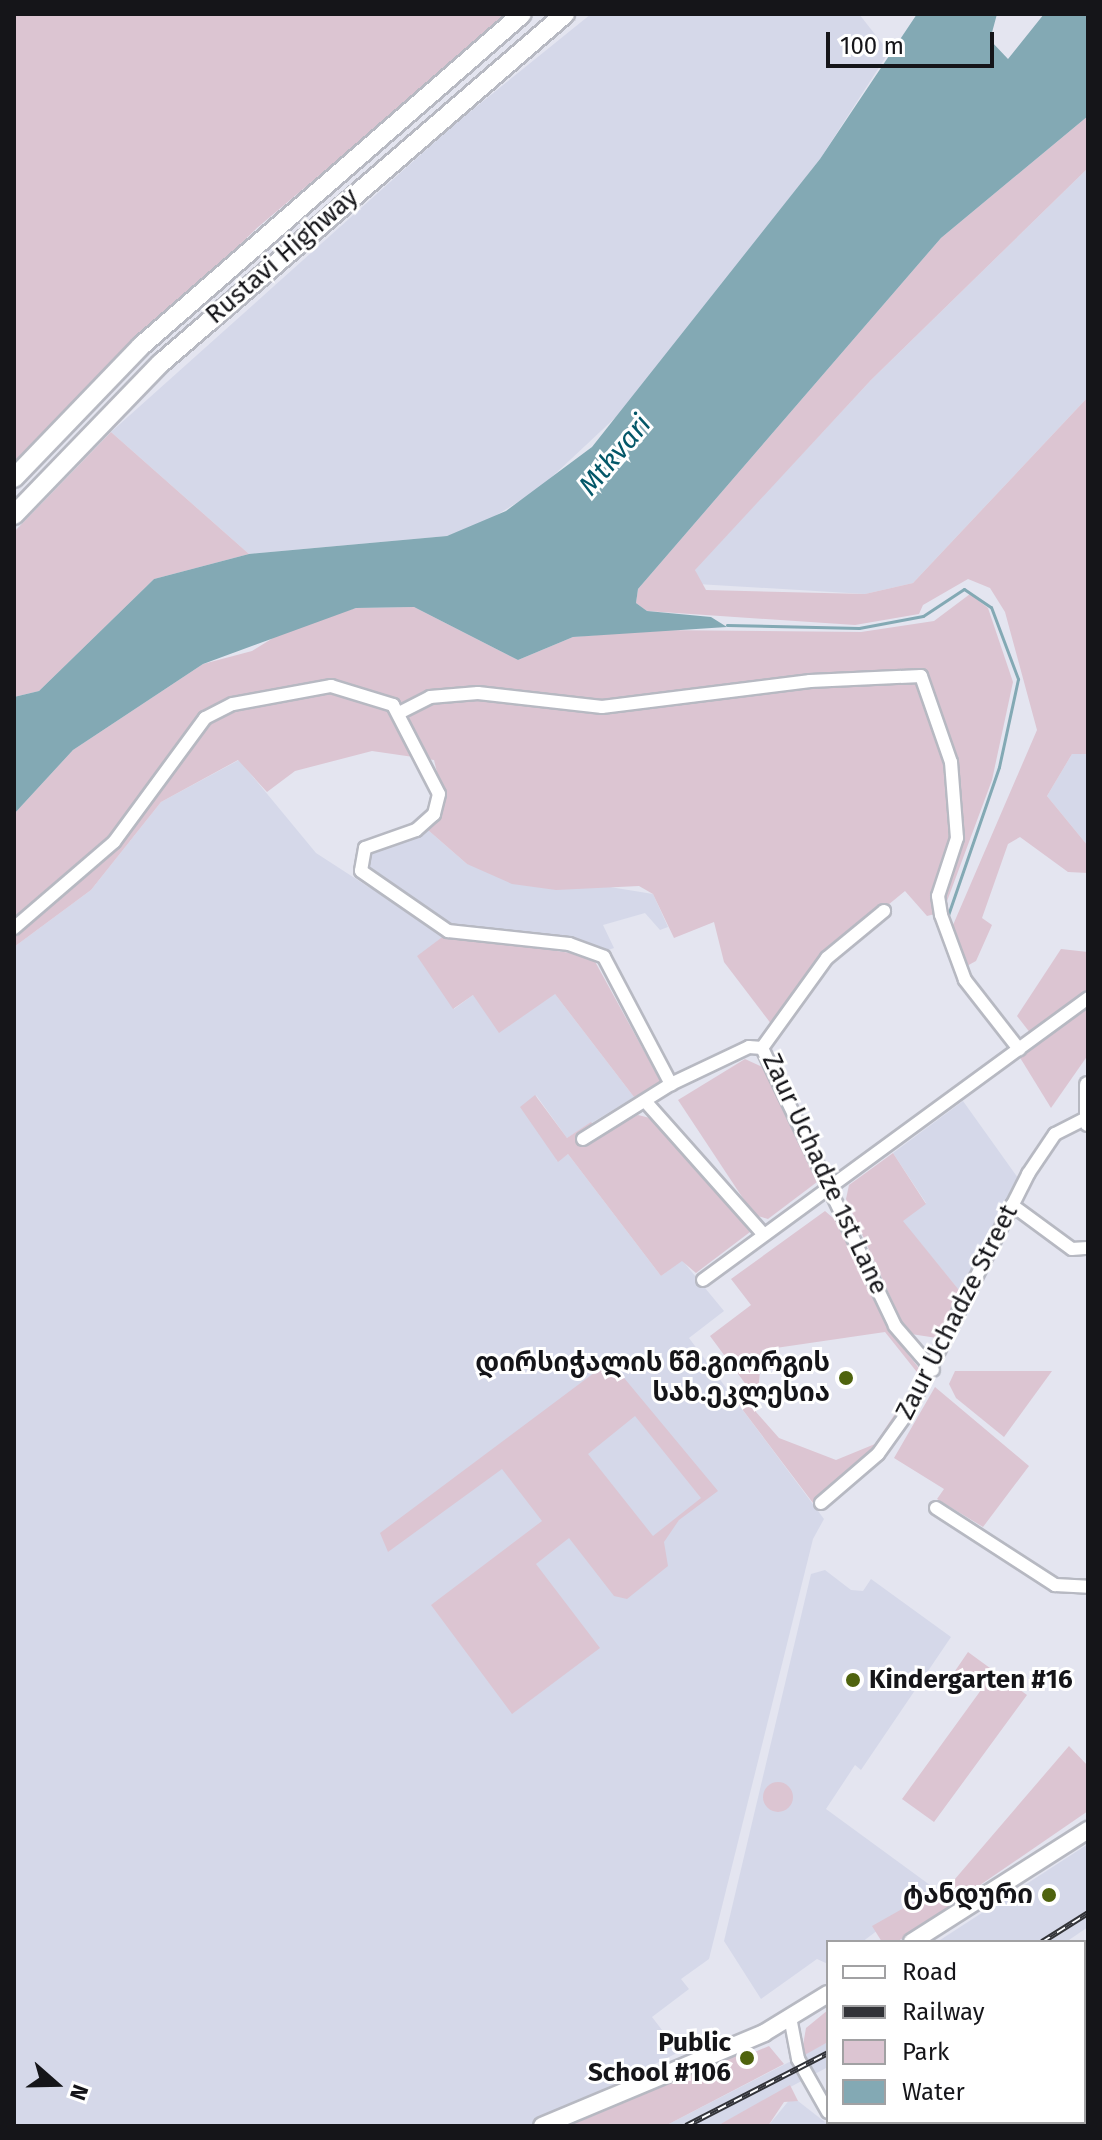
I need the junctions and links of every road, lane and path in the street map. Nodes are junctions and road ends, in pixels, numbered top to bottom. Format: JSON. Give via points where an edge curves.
{"nodes":[{"id":1,"x":522,"y":14,"type":"edge"},
{"id":2,"x":565,"y":14,"type":"edge"},
{"id":3,"x":14,"y":478,"type":"edge"},
{"id":4,"x":18,"y":510,"type":"edge"},
{"id":5,"x":399,"y":713,"type":"junction"},
{"id":6,"x":884,"y":911,"type":"dead end"},
{"id":7,"x":14,"y":928,"type":"edge"},
{"id":8,"x":1088,"y":998,"type":"edge"},
{"id":9,"x":762,"y":1048,"type":"junction"},
{"id":10,"x":1019,"y":1049,"type":"junction"},
{"id":11,"x":671,"y":1084,"type":"junction"},
{"id":12,"x":1088,"y":1085,"type":"edge"},
{"id":13,"x":645,"y":1101,"type":"junction"},
{"id":14,"x":1086,"y":1121,"type":"edge"},
{"id":15,"x":583,"y":1139,"type":"dead end"},
{"id":16,"x":832,"y":1187,"type":"junction"},
{"id":17,"x":1012,"y":1205,"type":"junction"},
{"id":18,"x":763,"y":1234,"type":"junction"},
{"id":19,"x":1088,"y":1248,"type":"edge"},
{"id":20,"x":703,"y":1280,"type":"dead end"},
{"id":21,"x":933,"y":1370,"type":"junction"},
{"id":22,"x":821,"y":1503,"type":"dead end"},
{"id":23,"x":936,"y":1508,"type":"dead end"},
{"id":24,"x":1088,"y":1587,"type":"edge"},
{"id":25,"x":1088,"y":1830,"type":"edge"},
{"id":26,"x":915,"y":1940,"type":"edge"},
{"id":27,"x":826,"y":1995,"type":"edge"},
{"id":28,"x":790,"y":2017,"type":"junction"},
{"id":29,"x":826,"y":2108,"type":"edge"},
{"id":30,"x":542,"y":2126,"type":"edge"}],
"edges":[{"from":1,"to":3,"type":"highway","name":"Rustavi Highway","via":[[141,346]]},
{"from":2,"to":4,"type":"highway","name":"Rustavi Highway","via":[[161,363]]},
{"from":5,"to":7,"type":"street","via":[[331,686],[233,704],[205,718],[114,842]]},
{"from":5,"to":10,"type":"street","via":[[430,697],[478,693],[602,707],[810,681],[921,676],[951,762],[957,838],[938,896],[941,915],[965,980]]},
{"from":5,"to":11,"type":"street","via":[[433,771],[434,814],[416,830],[365,848],[361,871],[448,931],[569,944],[604,957]]},
{"from":6,"to":9,"type":"street","name":"Zaur Uchadze 1st Lane","via":[[827,958]]},
{"from":8,"to":10,"type":"street"},
{"from":9,"to":11,"type":"street","via":[[749,1047]]},
{"from":9,"to":16,"type":"street","name":"Zaur Uchadze 1st Lane"},
{"from":10,"to":16,"type":"street"},
{"from":11,"to":13,"type":"street"},
{"from":12,"to":14,"type":"main road"},
{"from":13,"to":15,"type":"street"},
{"from":13,"to":18,"type":"street"},
{"from":14,"to":17,"type":"street","name":"Zaur Uchadze Street","via":[[1055,1134]]},
{"from":16,"to":18,"type":"street"},
{"from":16,"to":21,"type":"street","name":"Zaur Uchadze 1st Lane","via":[[895,1326]]},
{"from":17,"to":19,"type":"street","via":[[1072,1249]]},
{"from":17,"to":21,"type":"street","name":"Zaur Uchadze Street"},
{"from":18,"to":20,"type":"street"},
{"from":21,"to":22,"type":"street","name":"Zaur Uchadze Street","via":[[878,1454]]},
{"from":23,"to":24,"type":"street","via":[[1055,1585]]},
{"from":25,"to":26,"type":"main road"},
{"from":27,"to":28,"type":"main road"},
{"from":28,"to":29,"type":"street","via":[[798,2059]]},
{"from":28,"to":30,"type":"main road"}]}
